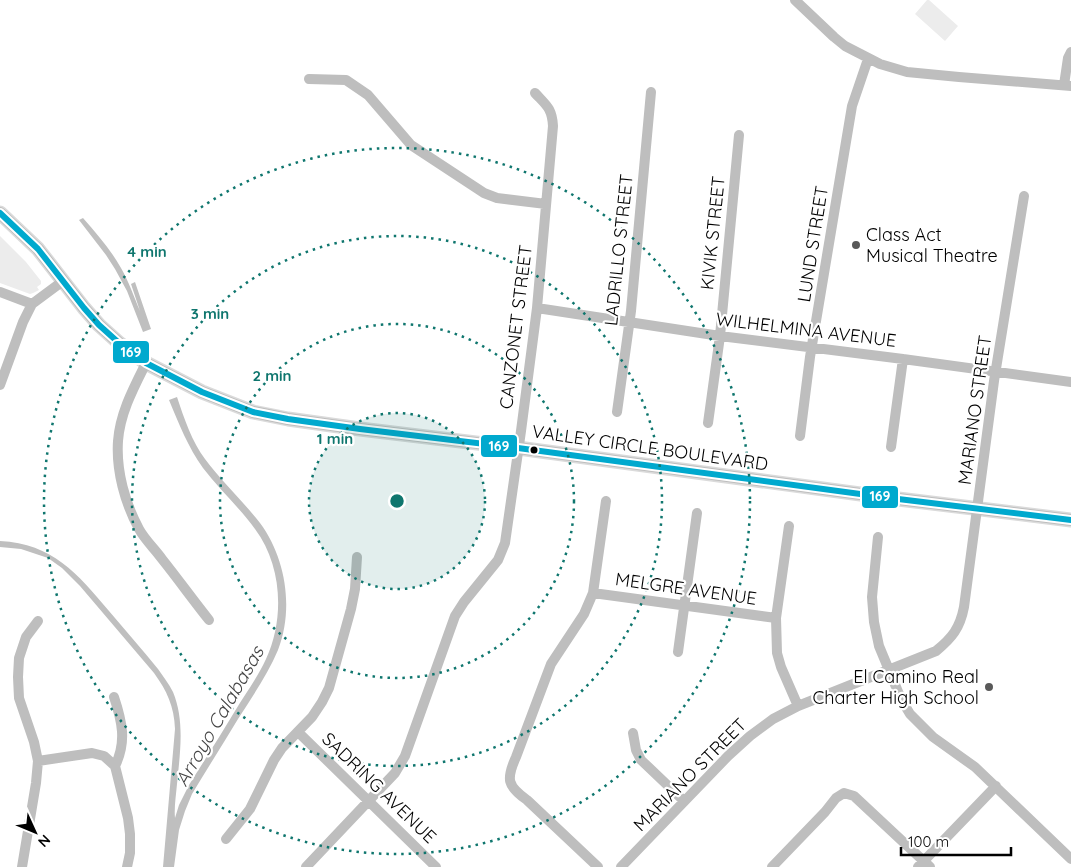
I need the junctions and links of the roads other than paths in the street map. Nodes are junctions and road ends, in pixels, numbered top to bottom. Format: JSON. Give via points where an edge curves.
{"nodes":[{"id":1,"x":795,"y":0,"type":"edge"},
{"id":2,"x":1071,"y":52,"type":"edge"},
{"id":3,"x":868,"y":59,"type":"junction"},
{"id":4,"x":309,"y":79,"type":"dead end"},
{"id":5,"x":1068,"y":85,"type":"edge"},
{"id":6,"x":651,"y":92,"type":"dead end"},
{"id":7,"x":535,"y":93,"type":"dead end"},
{"id":8,"x":739,"y":135,"type":"dead end"},
{"id":9,"x":1024,"y":196,"type":"dead end"},
{"id":10,"x":546,"y":204,"type":"junction"},
{"id":11,"x":0,"y":213,"type":"edge"},
{"id":12,"x":63,"y":281,"type":"junction"},
{"id":13,"x":0,"y":292,"type":"edge"},
{"id":14,"x":32,"y":304,"type":"junction"},
{"id":15,"x":536,"y":308,"type":"junction"},
{"id":16,"x":629,"y":322,"type":"junction"},
{"id":17,"x":720,"y":336,"type":"junction"},
{"id":18,"x":813,"y":347,"type":"junction"},
{"id":19,"x":903,"y":359,"type":"junction"},
{"id":20,"x":146,"y":363,"type":"junction"},
{"id":21,"x":995,"y":372,"type":"junction"},
{"id":22,"x":1071,"y":382,"type":"edge"},
{"id":23,"x":0,"y":385,"type":"edge"},
{"id":24,"x":617,"y":412,"type":"dead end"},
{"id":25,"x":708,"y":423,"type":"dead end"},
{"id":26,"x":800,"y":436,"type":"dead end"},
{"id":27,"x":891,"y":447,"type":"dead end"},
{"id":28,"x":518,"y":448,"type":"junction"},
{"id":29,"x":606,"y":502,"type":"dead end"},
{"id":30,"x":977,"y":509,"type":"junction"},
{"id":31,"x":697,"y":513,"type":"dead end"},
{"id":32,"x":1071,"y":520,"type":"edge"},
{"id":33,"x":789,"y":526,"type":"dead end"},
{"id":34,"x":878,"y":537,"type":"dead end"},
{"id":35,"x":357,"y":557,"type":"dead end"},
{"id":36,"x":593,"y":593,"type":"junction"},
{"id":37,"x":684,"y":606,"type":"junction"},
{"id":38,"x":776,"y":618,"type":"junction"},
{"id":39,"x":208,"y":620,"type":"dead end"},
{"id":40,"x":38,"y":621,"type":"dead end"},
{"id":41,"x":678,"y":652,"type":"dead end"},
{"id":42,"x":890,"y":670,"type":"junction"},
{"id":43,"x":114,"y":698,"type":"dead end"},
{"id":44,"x":798,"y":706,"type":"junction"},
{"id":45,"x":298,"y":732,"type":"junction"},
{"id":46,"x":633,"y":733,"type":"dead end"},
{"id":47,"x":38,"y":761,"type":"junction"},
{"id":48,"x":115,"y":766,"type":"junction"},
{"id":49,"x":996,"y":786,"type":"junction"},
{"id":50,"x":369,"y":801,"type":"junction"},
{"id":51,"x":684,"y":801,"type":"junction"},
{"id":52,"x":226,"y":839,"type":"dead end"},
{"id":53,"x":1071,"y":859,"type":"edge"},
{"id":54,"x":924,"y":865,"type":"edge"},
{"id":55,"x":22,"y":867,"type":"edge"},
{"id":56,"x":127,"y":867,"type":"edge"},
{"id":57,"x":306,"y":867,"type":"edge"},
{"id":58,"x":436,"y":867,"type":"edge"},
{"id":59,"x":598,"y":867,"type":"edge"},
{"id":60,"x":621,"y":867,"type":"edge"},
{"id":61,"x":772,"y":867,"type":"edge"}],
"edges":[{"from":1,"to":3,"type":"street","via":[[845,46]]},
{"from":2,"to":5,"type":"street"},
{"from":3,"to":5,"type":"street","via":[[907,72]]},
{"from":3,"to":18,"type":"street","name":"LUND STREET","via":[[852,106]]},
{"from":4,"to":10,"type":"street","via":[[346,80],[368,95],[411,145],[484,193],[497,198]]},
{"from":6,"to":16,"type":"street","name":"LADRILLO STREET"},
{"from":7,"to":10,"type":"street","name":"CANZONET STREET","via":[[550,109],[553,126]]},
{"from":8,"to":17,"type":"street","name":"KIVIK STREET"},
{"from":9,"to":21,"type":"street","name":"MARIANO STREET"},
{"from":10,"to":15,"type":"street","name":"CANZONET STREET"},
{"from":11,"to":12,"type":"main road","name":"VALLEY CIRCLE BOULEVARD","via":[[38,249]]},
{"from":12,"to":14,"type":"street"},
{"from":12,"to":20,"type":"main road","name":"VALLEY CIRCLE BOULEVARD","via":[[99,325]]},
{"from":13,"to":14,"type":"street"},
{"from":14,"to":23,"type":"street"},
{"from":15,"to":16,"type":"street","name":"WILHELMINA AVENUE"},
{"from":15,"to":28,"type":"street","name":"CANZONET STREET"},
{"from":16,"to":17,"type":"street","name":"WILHELMINA AVENUE"},
{"from":16,"to":24,"type":"street","name":"LADRILLO STREET"},
{"from":17,"to":18,"type":"street","name":"WILHELMINA AVENUE"},
{"from":17,"to":25,"type":"street","name":"KIVIK STREET"},
{"from":18,"to":19,"type":"street","name":"WILHELMINA AVENUE"},
{"from":18,"to":26,"type":"street","name":"LUND STREET"},
{"from":19,"to":21,"type":"street","name":"WILHELMINA AVENUE"},
{"from":19,"to":27,"type":"street"},
{"from":20,"to":28,"type":"main road","name":"VALLEY CIRCLE BOULEVARD","via":[[202,392],[269,416]]},
{"from":20,"to":39,"type":"street","via":[[130,393],[118,440],[121,482],[140,530]]},
{"from":21,"to":22,"type":"street","name":"WILHELMINA AVENUE"},
{"from":21,"to":30,"type":"street","name":"MARIANO STREET"},
{"from":28,"to":30,"type":"main road","name":"VALLEY CIRCLE BOULEVARD"},
{"from":28,"to":50,"type":"street","name":"CANZONET STREET","via":[[505,543],[498,560],[455,616],[405,756],[395,773]]},
{"from":29,"to":36,"type":"street"},
{"from":30,"to":32,"type":"main road","name":"VALLEY CIRCLE BOULEVARD"},
{"from":30,"to":42,"type":"street","name":"MARIANO STREET","via":[[959,625],[936,651]]},
{"from":31,"to":37,"type":"street"},
{"from":33,"to":38,"type":"street"},
{"from":34,"to":42,"type":"street","via":[[873,614],[879,646]]},
{"from":35,"to":45,"type":"street","via":[[351,609],[328,688],[312,717]]},
{"from":36,"to":37,"type":"street","name":"MELGRE AVENUE"},
{"from":36,"to":59,"type":"street","via":[[584,614],[551,664],[510,771],[510,782]]},
{"from":37,"to":38,"type":"street","name":"MELGRE AVENUE"},
{"from":37,"to":41,"type":"street"},
{"from":38,"to":44,"type":"street","via":[[777,653]]},
{"from":40,"to":47,"type":"street","via":[[26,637],[18,678],[19,698]]},
{"from":42,"to":44,"type":"street","name":"MARIANO STREET"},
{"from":42,"to":49,"type":"street","via":[[910,714],[933,737],[968,761]]},
{"from":43,"to":48,"type":"street","via":[[123,739]]},
{"from":44,"to":51,"type":"street","name":"MARIANO STREET","via":[[750,736]]},
{"from":45,"to":50,"type":"street","name":"SADRING AVENUE"},
{"from":45,"to":52,"type":"street","via":[[282,748],[250,809]]},
{"from":46,"to":51,"type":"street","via":[[641,760]]},
{"from":47,"to":48,"type":"street","via":[[92,753],[104,756]]},
{"from":47,"to":55,"type":"street"},
{"from":48,"to":56,"type":"street","via":[[130,834]]},
{"from":49,"to":53,"type":"street"},
{"from":49,"to":54,"type":"street"},
{"from":50,"to":57,"type":"street","name":"CANZONET STREET"},
{"from":50,"to":58,"type":"street","name":"SADRING AVENUE"},
{"from":51,"to":60,"type":"street","name":"MARIANO STREET"},
{"from":54,"to":61,"type":"street","via":[[854,796],[844,793]]}]}
